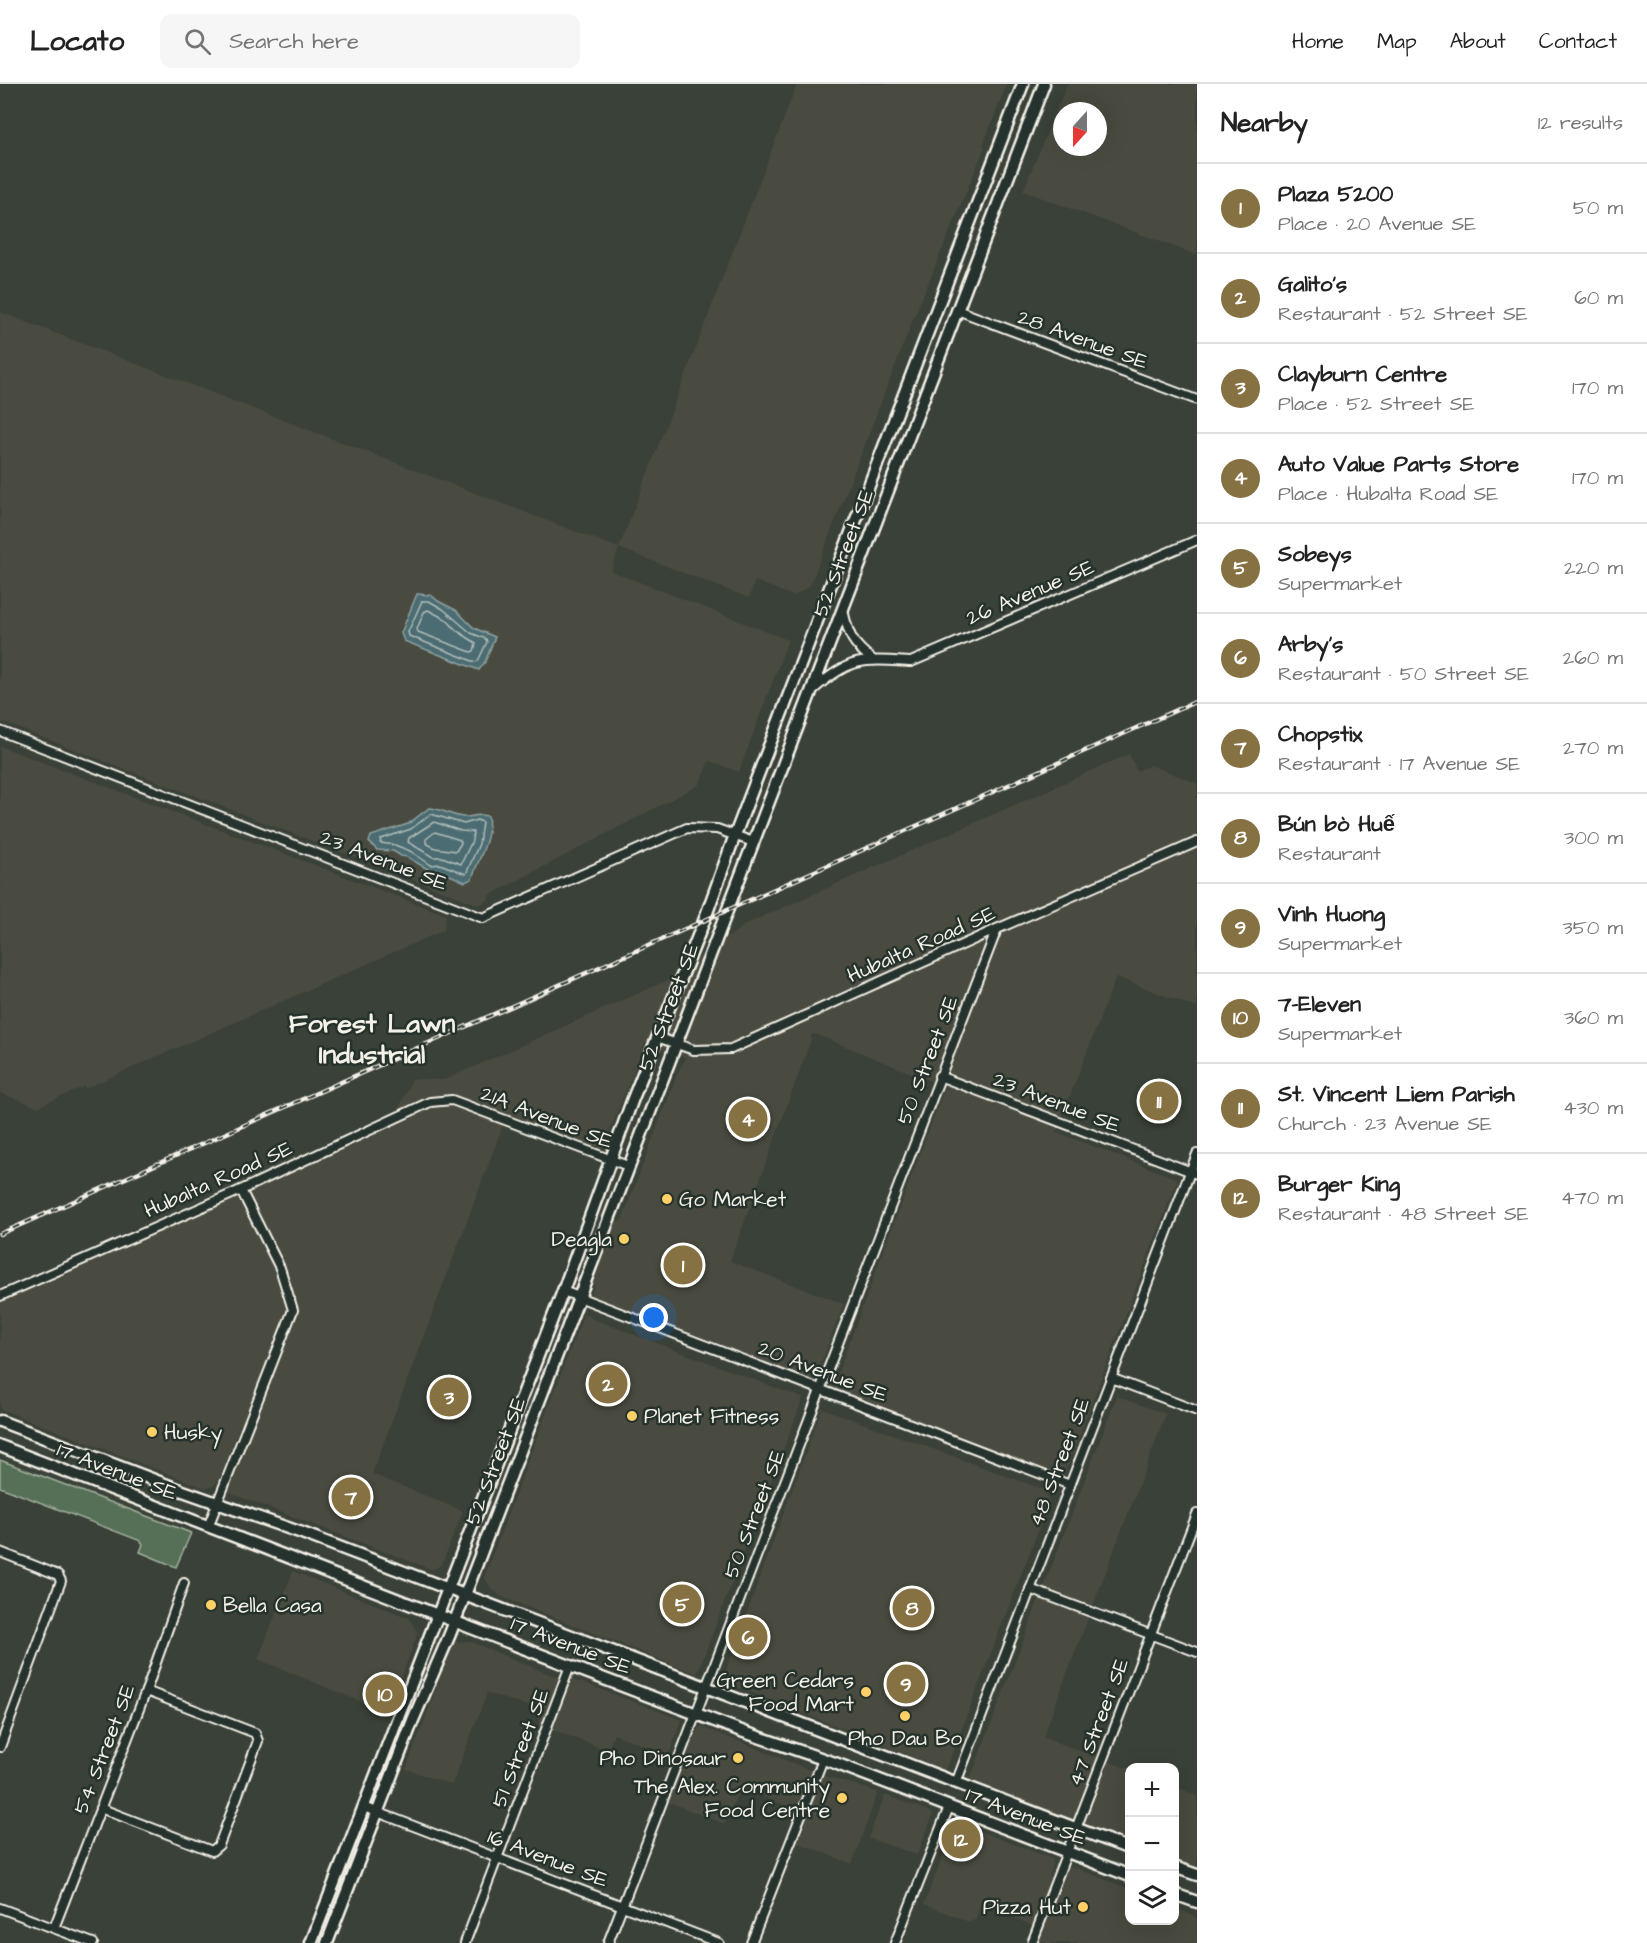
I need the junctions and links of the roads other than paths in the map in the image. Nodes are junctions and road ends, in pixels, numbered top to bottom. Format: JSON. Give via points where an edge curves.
{"nodes":[{"id":1,"x":1023,"y":84,"type":"edge"},
{"id":2,"x":1044,"y":84,"type":"edge"},
{"id":3,"x":957,"y":310,"type":"junction"},
{"id":4,"x":1197,"y":400,"type":"edge"},
{"id":5,"x":1197,"y":540,"type":"edge"},
{"id":6,"x":843,"y":608,"type":"junction"},
{"id":7,"x":873,"y":660,"type":"junction"},
{"id":8,"x":810,"y":692,"type":"junction"},
{"id":9,"x":0,"y":730,"type":"edge"},
{"id":10,"x":735,"y":835,"type":"junction"},
{"id":11,"x":753,"y":842,"type":"junction"},
{"id":12,"x":1197,"y":842,"type":"edge"},
{"id":13,"x":997,"y":929,"type":"junction"},
{"id":14,"x":657,"y":1037,"type":"junction"},
{"id":15,"x":675,"y":1044,"type":"junction"},
{"id":16,"x":939,"y":1076,"type":"junction"},
{"id":17,"x":452,"y":1100,"type":"joint"},
{"id":18,"x":1197,"y":1154,"type":"edge"},
{"id":19,"x":610,"y":1160,"type":"junction"},
{"id":20,"x":628,"y":1166,"type":"junction"},
{"id":21,"x":1194,"y":1173,"type":"edge"},
{"id":22,"x":241,"y":1190,"type":"junction"},
{"id":23,"x":563,"y":1291,"type":"junction"},
{"id":24,"x":0,"y":1296,"type":"edge"},
{"id":25,"x":579,"y":1296,"type":"junction"},
{"id":26,"x":1111,"y":1378,"type":"junction"},
{"id":27,"x":821,"y":1389,"type":"junction"},
{"id":28,"x":1197,"y":1411,"type":"edge"},
{"id":29,"x":0,"y":1421,"type":"edge"},
{"id":30,"x":0,"y":1446,"type":"edge"},
{"id":31,"x":1070,"y":1485,"type":"junction"},
{"id":32,"x":217,"y":1504,"type":"junction"},
{"id":33,"x":1197,"y":1514,"type":"edge"},
{"id":34,"x":208,"y":1527,"type":"junction"},
{"id":35,"x":0,"y":1552,"type":"edge"},
{"id":36,"x":184,"y":1583,"type":"dead end"},
{"id":37,"x":448,"y":1589,"type":"junction"},
{"id":38,"x":1030,"y":1589,"type":"junction"},
{"id":39,"x":465,"y":1596,"type":"junction"},
{"id":40,"x":439,"y":1615,"type":"junction"},
{"id":41,"x":455,"y":1622,"type":"junction"},
{"id":42,"x":1151,"y":1635,"type":"junction"},
{"id":43,"x":1197,"y":1652,"type":"edge"},
{"id":44,"x":570,"y":1666,"type":"junction"},
{"id":45,"x":706,"y":1689,"type":"junction"},
{"id":46,"x":146,"y":1691,"type":"junction"},
{"id":47,"x":697,"y":1714,"type":"junction"},
{"id":48,"x":0,"y":1747,"type":"edge"},
{"id":49,"x":823,"y":1759,"type":"junction"},
{"id":50,"x":956,"y":1783,"type":"junction"},
{"id":51,"x":364,"y":1807,"type":"junction"},
{"id":52,"x":949,"y":1807,"type":"junction"},
{"id":53,"x":100,"y":1808,"type":"junction"},
{"id":54,"x":377,"y":1812,"type":"junction"},
{"id":55,"x":1077,"y":1829,"type":"junction"},
{"id":56,"x":1125,"y":1847,"type":"edge"},
{"id":57,"x":1068,"y":1853,"type":"junction"},
{"id":58,"x":497,"y":1858,"type":"junction"},
{"id":59,"x":1179,"y":1869,"type":"edge"},
{"id":60,"x":1125,"y":1874,"type":"edge"},
{"id":61,"x":1197,"y":1875,"type":"edge"},
{"id":62,"x":1179,"y":1895,"type":"edge"},
{"id":63,"x":1197,"y":1902,"type":"edge"},
{"id":64,"x":622,"y":1906,"type":"junction"},
{"id":65,"x":0,"y":1908,"type":"edge"},
{"id":66,"x":54,"y":1928,"type":"junction"},
{"id":67,"x":93,"y":1943,"type":"edge"},
{"id":68,"x":311,"y":1943,"type":"edge"},
{"id":69,"x":327,"y":1943,"type":"edge"},
{"id":70,"x":465,"y":1943,"type":"edge"},
{"id":71,"x":608,"y":1943,"type":"edge"},
{"id":72,"x":719,"y":1943,"type":"edge"},
{"id":73,"x":751,"y":1943,"type":"edge"},
{"id":74,"x":895,"y":1943,"type":"edge"},
{"id":75,"x":1032,"y":1943,"type":"edge"}],
"edges":[{"from":1,"to":10,"type":"main road","name":"52 Street SE"},
{"from":2,"to":3,"type":"main road","name":"52 Street SE"},
{"from":3,"to":4,"type":"street","name":"28 Avenue SE"},
{"from":3,"to":6,"type":"main road","name":"52 Street SE"},
{"from":5,"to":7,"type":"street","name":"26 Avenue SE","via":[[911,662]]},
{"from":6,"to":7,"type":"street","via":[[855,645]]},
{"from":6,"to":8,"type":"main road","name":"52 Street SE"},
{"from":7,"to":8,"type":"street","name":"26 Avenue SE","via":[[858,661],[833,672]]},
{"from":8,"to":11,"type":"main road","name":"52 Street SE"},
{"from":9,"to":10,"type":"street","name":"23 Avenue SE","via":[[483,918],[687,828],[717,829]]},
{"from":10,"to":11,"type":"street","name":"23 Avenue SE"},
{"from":10,"to":14,"type":"main road","name":"52 Street SE"},
{"from":11,"to":15,"type":"main road","name":"52 Street SE"},
{"from":12,"to":13,"type":"street","name":"Hubalta Road SE"},
{"from":13,"to":15,"type":"street","name":"Hubalta Road SE","via":[[731,1049],[694,1050]]},
{"from":13,"to":16,"type":"street","name":"50 Street SE"},
{"from":14,"to":15,"type":"street","name":"Hubalta Road SE"},
{"from":14,"to":19,"type":"main road","name":"52 Street SE"},
{"from":15,"to":20,"type":"main road","name":"52 Street SE"},
{"from":16,"to":21,"type":"street","name":"23 Avenue SE"},
{"from":16,"to":27,"type":"street","name":"50 Street SE"},
{"from":17,"to":19,"type":"street","name":"21A Avenue SE"},
{"from":17,"to":22,"type":"street","name":"Hubalta Road SE","via":[[430,1102]]},
{"from":18,"to":21,"type":"street","name":"48 Street SE"},
{"from":19,"to":20,"type":"street","name":"21A Avenue SE"},
{"from":19,"to":23,"type":"main road","name":"52 Street SE"},
{"from":20,"to":25,"type":"main road","name":"52 Street SE"},
{"from":21,"to":26,"type":"street","name":"48 Street SE"},
{"from":22,"to":24,"type":"street","name":"Hubalta Road SE"},
{"from":22,"to":32,"type":"street","via":[[280,1268],[293,1310]]},
{"from":23,"to":25,"type":"street","name":"20 Avenue SE"},
{"from":23,"to":37,"type":"main road","name":"52 Street SE"},
{"from":25,"to":27,"type":"street","name":"20 Avenue SE"},
{"from":25,"to":39,"type":"main road","name":"52 Street SE"},
{"from":26,"to":28,"type":"street"},
{"from":26,"to":31,"type":"street","name":"48 Street SE"},
{"from":27,"to":31,"type":"street","name":"20 Avenue SE"},
{"from":27,"to":45,"type":"street","name":"50 Street SE"},
{"from":29,"to":32,"type":"main road","name":"17 Avenue SE"},
{"from":30,"to":34,"type":"main road","name":"17 Avenue SE"},
{"from":31,"to":38,"type":"street","name":"48 Street SE"},
{"from":32,"to":34,"type":"street"},
{"from":32,"to":37,"type":"main road","name":"17 Avenue SE"},
{"from":33,"to":42,"type":"street","name":"47 Street SE"},
{"from":34,"to":40,"type":"main road","name":"17 Avenue SE"},
{"from":35,"to":48,"type":"street","via":[[58,1575],[61,1581]]},
{"from":36,"to":46,"type":"street","name":"54 Street SE"},
{"from":37,"to":39,"type":"main road","name":"17 Avenue SE"},
{"from":37,"to":40,"type":"main road","name":"52 Street SE"},
{"from":38,"to":42,"type":"street"},
{"from":38,"to":50,"type":"street","name":"48 Street SE"},
{"from":39,"to":41,"type":"main road","name":"52 Street SE"},
{"from":39,"to":45,"type":"main road","name":"17 Avenue SE"},
{"from":40,"to":41,"type":"main road","name":"17 Avenue SE"},
{"from":40,"to":51,"type":"main road","name":"52 Street SE"},
{"from":41,"to":44,"type":"main road","name":"17 Avenue SE"},
{"from":41,"to":54,"type":"main road","name":"52 Street SE"},
{"from":42,"to":43,"type":"street"},
{"from":42,"to":55,"type":"street","name":"47 Street SE"},
{"from":44,"to":47,"type":"main road","name":"17 Avenue SE"},
{"from":44,"to":58,"type":"street","name":"51 Street SE"},
{"from":45,"to":47,"type":"street","name":"50 Street SE"},
{"from":45,"to":50,"type":"main road","name":"17 Avenue SE"},
{"from":46,"to":53,"type":"street","name":"54 Street SE"},
{"from":46,"to":53,"type":"street","via":[[255,1732],[258,1741],[223,1835],[212,1851]]},
{"from":47,"to":49,"type":"main road","name":"17 Avenue SE"},
{"from":47,"to":64,"type":"street","name":"50 Street SE"},
{"from":49,"to":52,"type":"main road","name":"17 Avenue SE"},
{"from":49,"to":73,"type":"street"},
{"from":50,"to":55,"type":"main road","name":"17 Avenue SE"},
{"from":51,"to":54,"type":"street","name":"16 Avenue SE"},
{"from":51,"to":68,"type":"main road","name":"52 Street SE"},
{"from":52,"to":57,"type":"main road","name":"17 Avenue SE"},
{"from":52,"to":74,"type":"street"},
{"from":53,"to":66,"type":"street","name":"54 Street SE"},
{"from":54,"to":58,"type":"street","name":"16 Avenue SE"},
{"from":54,"to":69,"type":"main road","name":"52 Street SE"},
{"from":55,"to":56,"type":"main road","name":"17 Avenue SE"},
{"from":55,"to":57,"type":"street","name":"47 Street SE"},
{"from":57,"to":60,"type":"main road","name":"17 Avenue SE"},
{"from":57,"to":75,"type":"street","name":"47 Street SE"},
{"from":58,"to":64,"type":"street","name":"16 Avenue SE"},
{"from":58,"to":70,"type":"street","name":"51 Street SE"},
{"from":59,"to":61,"type":"main road"},
{"from":62,"to":63,"type":"main road"},
{"from":64,"to":71,"type":"street","name":"50 Street SE"},
{"from":64,"to":72,"type":"street","name":"16 Avenue SE"},
{"from":65,"to":66,"type":"street"},
{"from":66,"to":67,"type":"street"}]}
